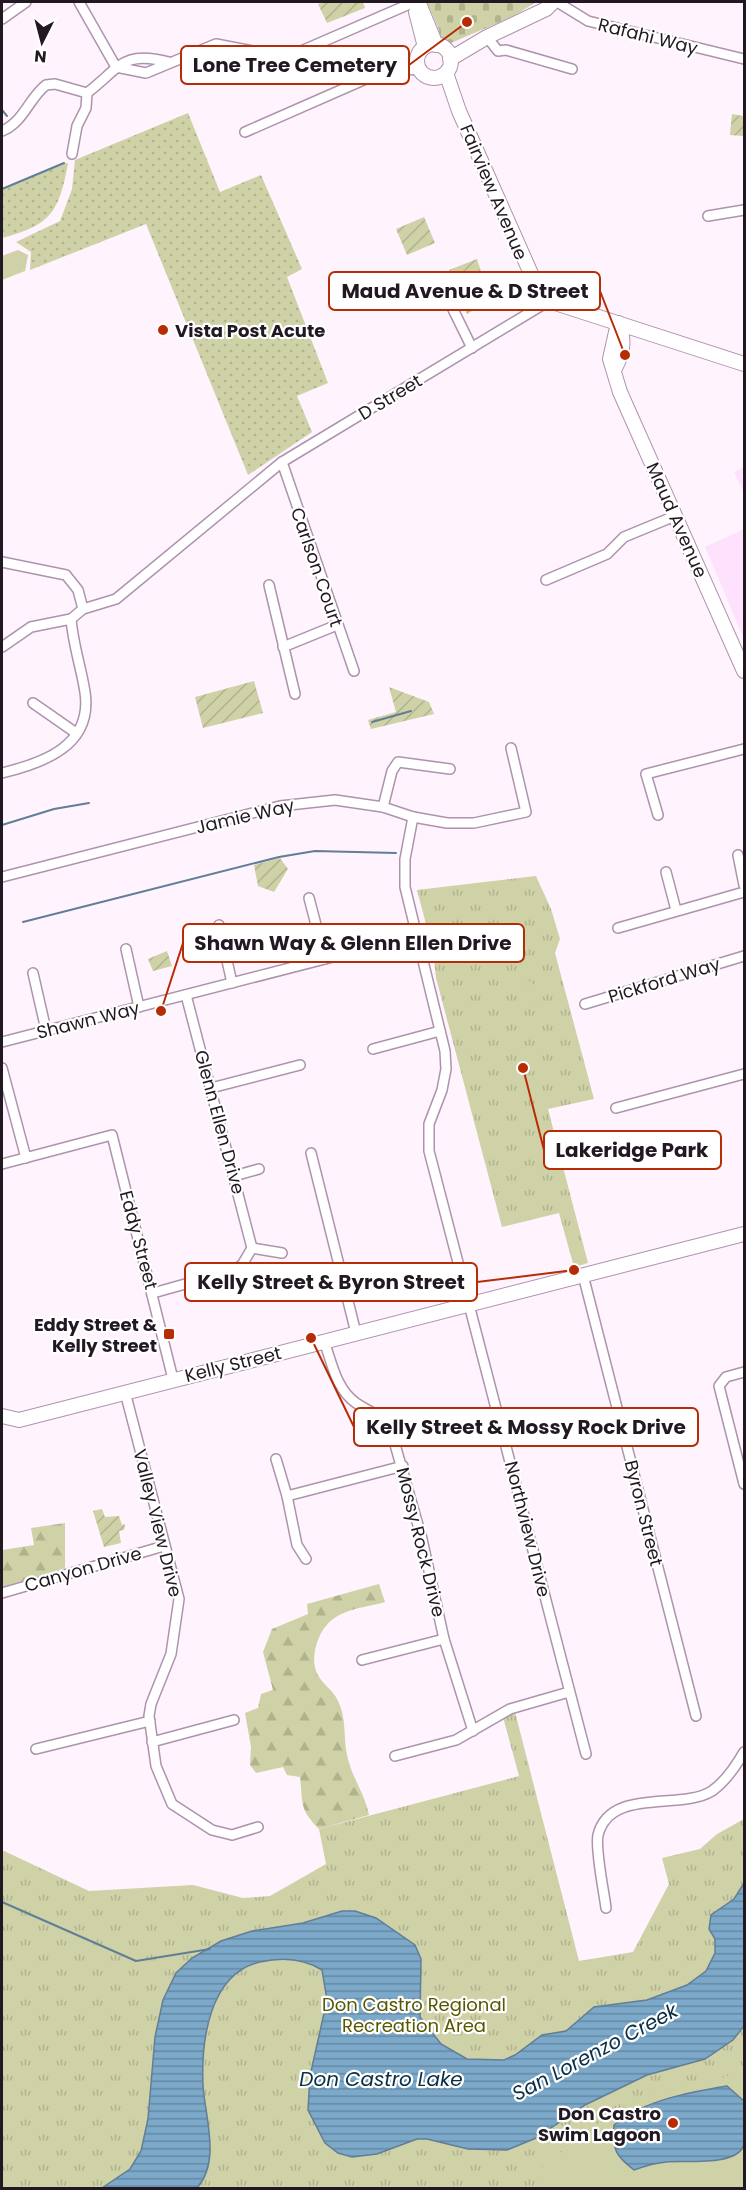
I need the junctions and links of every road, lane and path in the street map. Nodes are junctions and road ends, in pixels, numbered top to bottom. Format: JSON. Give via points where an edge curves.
{"nodes":[{"id":1,"x":26,"y":2,"type":"edge"},
{"id":2,"x":79,"y":2,"type":"edge"},
{"id":3,"x":415,"y":2,"type":"edge"},
{"id":4,"x":555,"y":2,"type":"edge"},
{"id":5,"x":2,"y":19,"type":"edge"},
{"id":6,"x":487,"y":37,"type":"junction"},
{"id":7,"x":135,"y":58,"type":"junction"},
{"id":8,"x":440,"y":59,"type":"junction"},
{"id":9,"x":744,"y":59,"type":"edge"},
{"id":10,"x":169,"y":62,"type":"junction"},
{"id":11,"x":418,"y":66,"type":"junction"},
{"id":12,"x":116,"y":67,"type":"junction"},
{"id":13,"x":572,"y":69,"type":"dead end"},
{"id":14,"x":135,"y":72,"type":"junction"},
{"id":15,"x":87,"y":93,"type":"junction"},
{"id":16,"x":2,"y":131,"type":"edge"},
{"id":17,"x":245,"y":132,"type":"dead end"},
{"id":18,"x":72,"y":154,"type":"dead end"},
{"id":19,"x":744,"y":210,"type":"edge"},
{"id":20,"x":708,"y":216,"type":"dead end"},
{"id":21,"x":434,"y":286,"type":"dead end"},
{"id":22,"x":549,"y":301,"type":"junction"},
{"id":23,"x":593,"y":315,"type":"junction"},
{"id":24,"x":618,"y":323,"type":"junction"},
{"id":25,"x":611,"y":345,"type":"junction"},
{"id":26,"x":472,"y":348,"type":"junction"},
{"id":27,"x":744,"y":364,"type":"edge"},
{"id":28,"x":615,"y":368,"type":"junction"},
{"id":29,"x":282,"y":462,"type":"junction"},
{"id":30,"x":675,"y":516,"type":"junction"},
{"id":31,"x":2,"y":562,"type":"edge"},
{"id":32,"x":546,"y":580,"type":"dead end"},
{"id":33,"x":269,"y":585,"type":"dead end"},
{"id":34,"x":83,"y":609,"type":"junction"},
{"id":35,"x":71,"y":619,"type":"junction"},
{"id":36,"x":337,"y":625,"type":"junction"},
{"id":37,"x":283,"y":646,"type":"junction"},
{"id":38,"x":2,"y":647,"type":"edge"},
{"id":39,"x":354,"y":671,"type":"dead end"},
{"id":40,"x":744,"y":671,"type":"edge"},
{"id":41,"x":295,"y":694,"type":"dead end"},
{"id":42,"x":33,"y":703,"type":"dead end"},
{"id":43,"x":76,"y":733,"type":"junction"},
{"id":44,"x":511,"y":748,"type":"dead end"},
{"id":45,"x":744,"y":749,"type":"edge"},
{"id":46,"x":450,"y":769,"type":"dead end"},
{"id":47,"x":2,"y":774,"type":"edge"},
{"id":48,"x":383,"y":807,"type":"junction"},
{"id":49,"x":658,"y":814,"type":"dead end"},
{"id":50,"x":412,"y":817,"type":"junction"},
{"id":51,"x":738,"y":855,"type":"dead end"},
{"id":52,"x":666,"y":872,"type":"dead end"},
{"id":53,"x":2,"y":877,"type":"edge"},
{"id":54,"x":744,"y":885,"type":"edge"},
{"id":55,"x":744,"y":892,"type":"edge"},
{"id":56,"x":309,"y":898,"type":"dead end"},
{"id":57,"x":676,"y":910,"type":"junction"},
{"id":58,"x":219,"y":925,"type":"dead end"},
{"id":59,"x":618,"y":928,"type":"dead end"},
{"id":60,"x":418,"y":935,"type":"junction"},
{"id":61,"x":126,"y":949,"type":"dead end"},
{"id":62,"x":744,"y":956,"type":"edge"},
{"id":63,"x":325,"y":959,"type":"junction"},
{"id":64,"x":33,"y":973,"type":"dead end"},
{"id":65,"x":232,"y":983,"type":"junction"},
{"id":66,"x":186,"y":995,"type":"junction"},
{"id":67,"x":585,"y":1004,"type":"dead end"},
{"id":68,"x":139,"y":1007,"type":"junction"},
{"id":69,"x":46,"y":1030,"type":"junction"},
{"id":70,"x":440,"y":1031,"type":"junction"},
{"id":71,"x":2,"y":1042,"type":"edge"},
{"id":72,"x":373,"y":1049,"type":"dead end"},
{"id":73,"x":300,"y":1065,"type":"dead end"},
{"id":74,"x":2,"y":1068,"type":"edge"},
{"id":75,"x":744,"y":1074,"type":"edge"},
{"id":76,"x":211,"y":1088,"type":"junction"},
{"id":77,"x":616,"y":1108,"type":"dead end"},
{"id":78,"x":311,"y":1153,"type":"dead end"},
{"id":79,"x":26,"y":1158,"type":"junction"},
{"id":80,"x":2,"y":1164,"type":"edge"},
{"id":81,"x":259,"y":1169,"type":"dead end"},
{"id":82,"x":234,"y":1176,"type":"junction"},
{"id":83,"x":744,"y":1234,"type":"edge"},
{"id":84,"x":252,"y":1248,"type":"junction"},
{"id":85,"x":282,"y":1254,"type":"dead end"},
{"id":86,"x":583,"y":1275,"type":"junction"},
{"id":87,"x":153,"y":1293,"type":"junction"},
{"id":88,"x":469,"y":1304,"type":"junction"},
{"id":89,"x":356,"y":1333,"type":"junction"},
{"id":90,"x":324,"y":1341,"type":"junction"},
{"id":91,"x":744,"y":1372,"type":"edge"},
{"id":92,"x":173,"y":1379,"type":"junction"},
{"id":93,"x":125,"y":1392,"type":"junction"},
{"id":94,"x":2,"y":1416,"type":"edge"},
{"id":95,"x":276,"y":1459,"type":"dead end"},
{"id":96,"x":403,"y":1466,"type":"junction"},
{"id":97,"x":744,"y":1484,"type":"edge"},
{"id":98,"x":287,"y":1496,"type":"junction"},
{"id":99,"x":164,"y":1546,"type":"junction"},
{"id":100,"x":306,"y":1559,"type":"dead end"},
{"id":101,"x":2,"y":1593,"type":"edge"},
{"id":102,"x":444,"y":1639,"type":"junction"},
{"id":103,"x":362,"y":1660,"type":"dead end"},
{"id":104,"x":569,"y":1692,"type":"junction"},
{"id":105,"x":696,"y":1716,"type":"dead end"},
{"id":106,"x":234,"y":1720,"type":"dead end"},
{"id":107,"x":150,"y":1721,"type":"junction"},
{"id":108,"x":473,"y":1731,"type":"junction"},
{"id":109,"x":152,"y":1742,"type":"junction"},
{"id":110,"x":36,"y":1749,"type":"dead end"},
{"id":111,"x":744,"y":1752,"type":"edge"},
{"id":112,"x":586,"y":1754,"type":"dead end"},
{"id":113,"x":395,"y":1756,"type":"dead end"},
{"id":114,"x":258,"y":1827,"type":"dead end"},
{"id":115,"x":606,"y":1908,"type":"dead end"}],
"edges":[{"from":1,"to":5,"type":"street"},
{"from":2,"to":12,"type":"street"},
{"from":3,"to":8,"type":"street","name":"Fairview Avenue"},
{"from":3,"to":10,"type":"street","via":[[299,52],[279,56],[216,44]]},
{"from":4,"to":6,"type":"street"},
{"from":4,"to":9,"type":"street","name":"Rafahi Way","via":[[588,21]]},
{"from":6,"to":8,"type":"street","via":[[467,51]]},
{"from":6,"to":13,"type":"street","via":[[498,51]]},
{"from":7,"to":10,"type":"street","via":[[146,56]]},
{"from":7,"to":12,"type":"street"},
{"from":7,"to":14,"type":"street"},
{"from":8,"to":11,"type":"street","via":[[419,54]]},
{"from":8,"to":11,"type":"street","via":[[427,77]]},
{"from":8,"to":22,"type":"street","name":"Fairview Avenue","via":[[452,104],[459,111],[526,266],[540,294]]},
{"from":10,"to":14,"type":"street","via":[[146,73]]},
{"from":11,"to":17,"type":"street","via":[[375,75]]},
{"from":12,"to":14,"type":"street"},
{"from":12,"to":15,"type":"street"},
{"from":15,"to":16,"type":"street","via":[[46,85],[22,115]]},
{"from":15,"to":18,"type":"street"},
{"from":19,"to":20,"type":"street"},
{"from":21,"to":26,"type":"street","via":[[446,295]]},
{"from":22,"to":23,"type":"street"},
{"from":22,"to":26,"type":"street","name":"D Street"},
{"from":23,"to":24,"type":"street"},
{"from":23,"to":25,"type":"street"},
{"from":24,"to":25,"type":"street","name":"Maud Avenue"},
{"from":24,"to":27,"type":"street"},
{"from":24,"to":28,"type":"street","via":[[624,336]]},
{"from":25,"to":28,"type":"street","name":"Maud Avenue","via":[[610,359]]},
{"from":26,"to":29,"type":"street","name":"D Street"},
{"from":28,"to":30,"type":"street","name":"Maud Avenue","via":[[620,392]]},
{"from":29,"to":34,"type":"street","name":"D Street","via":[[116,599]]},
{"from":29,"to":36,"type":"street","name":"Carlson Court"},
{"from":30,"to":32,"type":"street","via":[[624,537],[607,554]]},
{"from":30,"to":40,"type":"street","name":"Maud Avenue"},
{"from":31,"to":34,"type":"street","via":[[66,574],[78,590]]},
{"from":33,"to":37,"type":"street"},
{"from":34,"to":35,"type":"street","name":"D Street"},
{"from":35,"to":38,"type":"street","via":[[31,627]]},
{"from":35,"to":43,"type":"street","via":[[85,695]]},
{"from":36,"to":37,"type":"street"},
{"from":36,"to":39,"type":"street","name":"Carlson Court"},
{"from":37,"to":41,"type":"street"},
{"from":42,"to":43,"type":"street"},
{"from":43,"to":47,"type":"street","via":[[48,759]]},
{"from":44,"to":50,"type":"street","name":"Jamie Way","via":[[526,812],[474,824]]},
{"from":45,"to":49,"type":"street","via":[[646,774]]},
{"from":46,"to":48,"type":"street","via":[[398,762]]},
{"from":48,"to":50,"type":"street","name":"Jamie Way"},
{"from":48,"to":53,"type":"street","name":"Jamie Way","via":[[335,800],[280,806]]},
{"from":50,"to":60,"type":"street","name":"Northview Drive","via":[[405,887]]},
{"from":51,"to":54,"type":"street"},
{"from":52,"to":57,"type":"street"},
{"from":55,"to":57,"type":"street"},
{"from":56,"to":63,"type":"street"},
{"from":57,"to":59,"type":"street"},
{"from":58,"to":65,"type":"street"},
{"from":60,"to":63,"type":"street","name":"Shawn Way"},
{"from":60,"to":70,"type":"street","name":"Northview Drive"},
{"from":61,"to":68,"type":"street"},
{"from":62,"to":67,"type":"street","name":"Pickford Way"},
{"from":63,"to":65,"type":"street","name":"Shawn Way"},
{"from":64,"to":69,"type":"street"},
{"from":65,"to":66,"type":"street","name":"Shawn Way"},
{"from":66,"to":68,"type":"street","name":"Shawn Way"},
{"from":66,"to":76,"type":"street","name":"Glenn Ellen Drive"},
{"from":68,"to":69,"type":"street","name":"Shawn Way"},
{"from":69,"to":71,"type":"street","name":"Shawn Way"},
{"from":70,"to":72,"type":"street"},
{"from":70,"to":88,"type":"street","name":"Northview Drive","via":[[446,1069],[429,1124],[429,1151]]},
{"from":73,"to":76,"type":"street"},
{"from":74,"to":79,"type":"street"},
{"from":75,"to":77,"type":"street"},
{"from":76,"to":82,"type":"street","name":"Glenn Ellen Drive"},
{"from":78,"to":89,"type":"street"},
{"from":79,"to":80,"type":"street"},
{"from":79,"to":87,"type":"street","name":"Eddy Street","via":[[112,1135]]},
{"from":81,"to":82,"type":"street"},
{"from":82,"to":84,"type":"street","name":"Glenn Ellen Drive"},
{"from":83,"to":86,"type":"street","name":"Kelly Street"},
{"from":84,"to":85,"type":"street"},
{"from":84,"to":87,"type":"street","via":[[242,1265],[232,1271]]},
{"from":86,"to":88,"type":"street","name":"Kelly Street"},
{"from":86,"to":105,"type":"street","name":"Byron Street"},
{"from":87,"to":92,"type":"street","name":"Eddy Street"},
{"from":88,"to":89,"type":"street","name":"Kelly Street"},
{"from":88,"to":104,"type":"street","name":"Northview Drive"},
{"from":89,"to":90,"type":"street","name":"Kelly Street"},
{"from":90,"to":92,"type":"street","name":"Kelly Street"},
{"from":90,"to":96,"type":"street","name":"Mossy Rock Drive","via":[[340,1388],[356,1403],[377,1413],[390,1427]]},
{"from":91,"to":97,"type":"street","via":[[726,1377],[720,1386]]},
{"from":92,"to":93,"type":"street","name":"Kelly Street"},
{"from":93,"to":94,"type":"street","name":"Kelly Street","via":[[19,1420]]},
{"from":93,"to":99,"type":"street","name":"Valley View Drive"},
{"from":95,"to":98,"type":"street"},
{"from":96,"to":98,"type":"street"},
{"from":96,"to":102,"type":"street","name":"Mossy Rock Drive"},
{"from":98,"to":100,"type":"street","via":[[297,1545]]},
{"from":99,"to":101,"type":"street","name":"Canyon Drive"},
{"from":99,"to":107,"type":"street","name":"Valley View Drive","via":[[179,1599],[171,1654],[151,1700]]},
{"from":102,"to":103,"type":"street"},
{"from":102,"to":108,"type":"street","name":"Mossy Rock Drive"},
{"from":104,"to":108,"type":"street","via":[[510,1709]]},
{"from":104,"to":112,"type":"street","name":"Northview Drive"},
{"from":106,"to":109,"type":"street"},
{"from":107,"to":109,"type":"street","name":"Valley View Drive"},
{"from":107,"to":110,"type":"street"},
{"from":108,"to":113,"type":"street","via":[[456,1740]]},
{"from":109,"to":114,"type":"street","name":"Valley View Drive","via":[[156,1766],[172,1804],[212,1830],[232,1835]]},
{"from":111,"to":115,"type":"street","via":[[727,1778],[711,1791],[692,1798],[635,1804],[619,1809],[604,1821],[598,1837]]}]}
